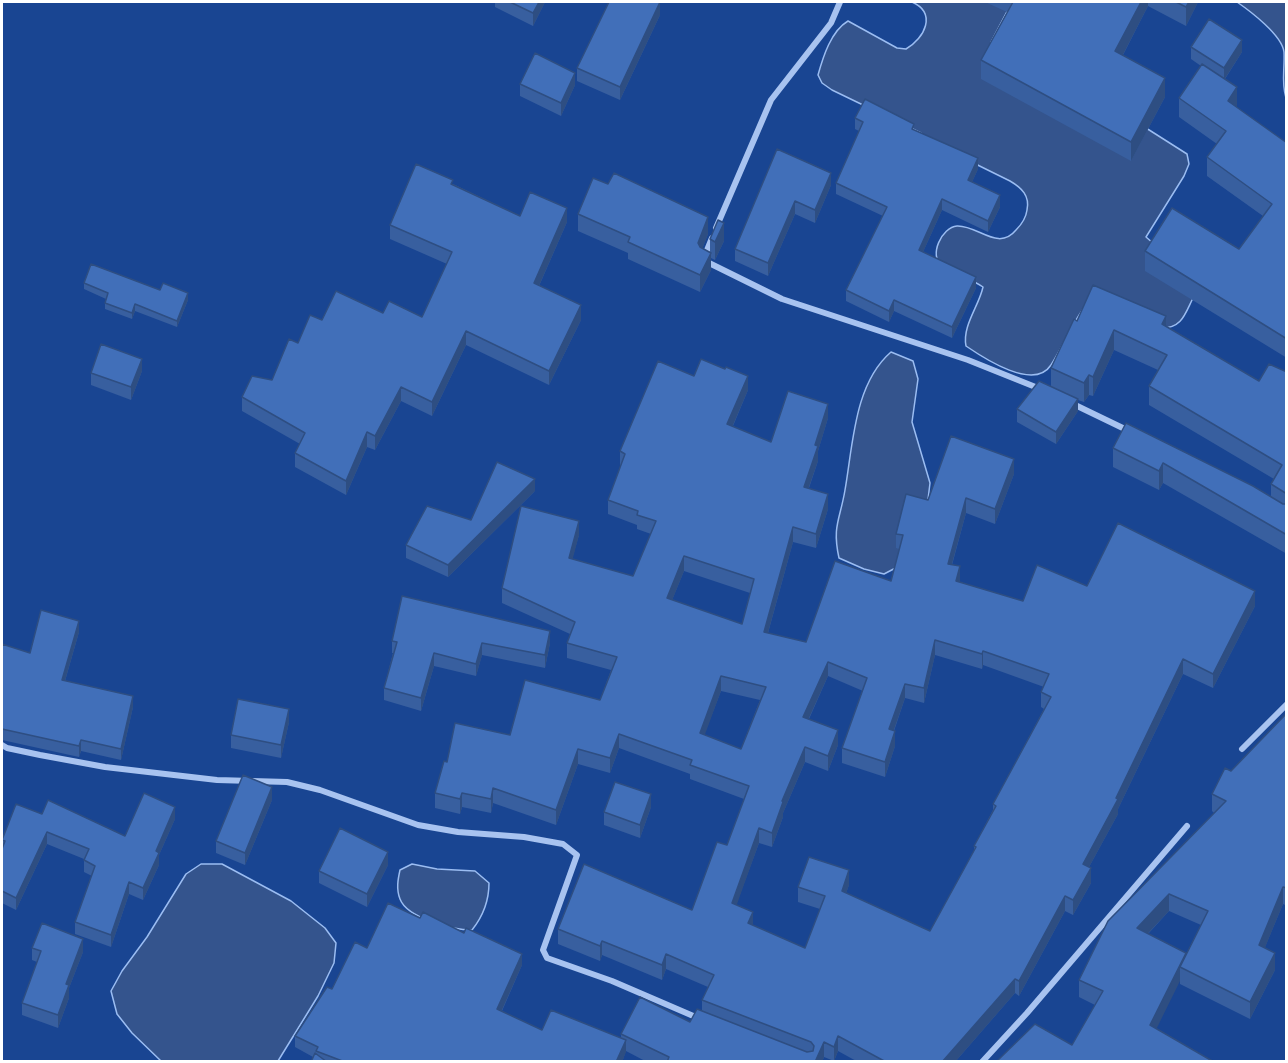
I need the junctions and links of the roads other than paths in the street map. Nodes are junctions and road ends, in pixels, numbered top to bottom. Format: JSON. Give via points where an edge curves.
{"nodes":[{"id":1,"x":840,"y":2,"type":"edge"},
{"id":2,"x":1052,"y":394,"type":"edge"},
{"id":3,"x":1062,"y":398,"type":"edge"},
{"id":4,"x":1137,"y":435,"type":"edge"},
{"id":5,"x":1287,"y":705,"type":"edge"},
{"id":6,"x":2,"y":745,"type":"edge"},
{"id":7,"x":1242,"y":749,"type":"dead end"},
{"id":8,"x":1187,"y":826,"type":"dead end"},
{"id":9,"x":702,"y":1020,"type":"edge"},
{"id":10,"x":982,"y":1062,"type":"edge"}],
"edges":[{"from":1,"to":2,"type":"street","via":[[831,23],[771,100],[703,260],[782,299],[968,360]]},
{"from":3,"to":4,"type":"street"},
{"from":5,"to":7,"type":"street"},
{"from":6,"to":9,"type":"street","via":[[105,767],[217,780],[288,782],[418,825],[563,844],[577,855],[543,950],[548,958]]},
{"from":8,"to":10,"type":"street"}]}
